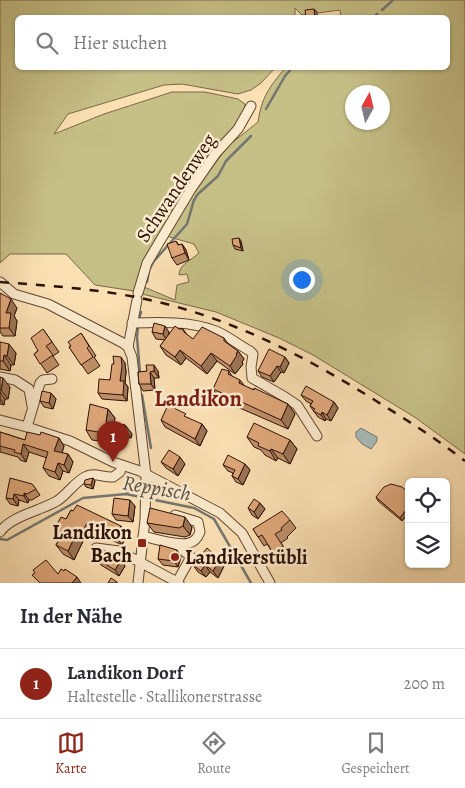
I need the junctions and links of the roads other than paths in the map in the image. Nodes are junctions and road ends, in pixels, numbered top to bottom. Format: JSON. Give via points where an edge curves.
{"nodes":[{"id":1,"x":251,"y":106,"type":"dead end"},
{"id":2,"x":0,"y":282,"type":"edge"},
{"id":3,"x":132,"y":323,"type":"junction"},
{"id":4,"x":128,"y":347,"type":"junction"},
{"id":5,"x":0,"y":377,"type":"edge"},
{"id":6,"x":52,"y":379,"type":"dead end"},
{"id":7,"x":32,"y":409,"type":"junction"},
{"id":8,"x":0,"y":420,"type":"edge"},
{"id":9,"x":28,"y":427,"type":"junction"},
{"id":10,"x":317,"y":436,"type":"dead end"},
{"id":11,"x":122,"y":466,"type":"junction"},
{"id":12,"x":146,"y":475,"type":"junction"},
{"id":13,"x":168,"y":514,"type":"edge"},
{"id":14,"x":1,"y":531,"type":"edge"},
{"id":15,"x":143,"y":538,"type":"junction"},
{"id":16,"x":96,"y":548,"type":"dead end"},
{"id":17,"x":140,"y":561,"type":"junction"},
{"id":18,"x":138,"y":583,"type":"edge"},
{"id":19,"x":178,"y":583,"type":"edge"},
{"id":20,"x":270,"y":583,"type":"edge"}],
"edges":[{"from":1,"to":3,"type":"street","name":"Schwandenweg","via":[[238,129],[216,153],[191,189],[147,263]]},
{"from":2,"to":4,"type":"street","via":[[14,294],[55,307]]},
{"from":3,"to":4,"type":"street","name":"Schwandenweg"},
{"from":3,"to":10,"type":"street","via":[[198,326],[217,331],[250,351],[253,354],[252,378],[297,405]]},
{"from":4,"to":12,"type":"street","via":[[132,357]]},
{"from":5,"to":7,"type":"street","via":[[15,380],[29,389]]},
{"from":6,"to":7,"type":"street","via":[[40,382]]},
{"from":7,"to":9,"type":"street"},
{"from":8,"to":9,"type":"street"},
{"from":9,"to":11,"type":"street","via":[[70,441]]},
{"from":11,"to":12,"type":"street"},
{"from":11,"to":14,"type":"street","via":[[113,477],[93,474],[85,477],[56,502],[9,523]]},
{"from":12,"to":15,"type":"street","via":[[148,508]]},
{"from":12,"to":20,"type":"street","via":[[220,512],[232,522],[242,533]]},
{"from":13,"to":15,"type":"street","via":[[198,522],[201,527],[196,539],[177,543]]},
{"from":15,"to":17,"type":"street"},
{"from":15,"to":19,"type":"street","via":[[184,551],[191,557]]},
{"from":16,"to":17,"type":"street","via":[[119,551]]},
{"from":17,"to":18,"type":"street"},
{"from":17,"to":19,"type":"street"}]}
